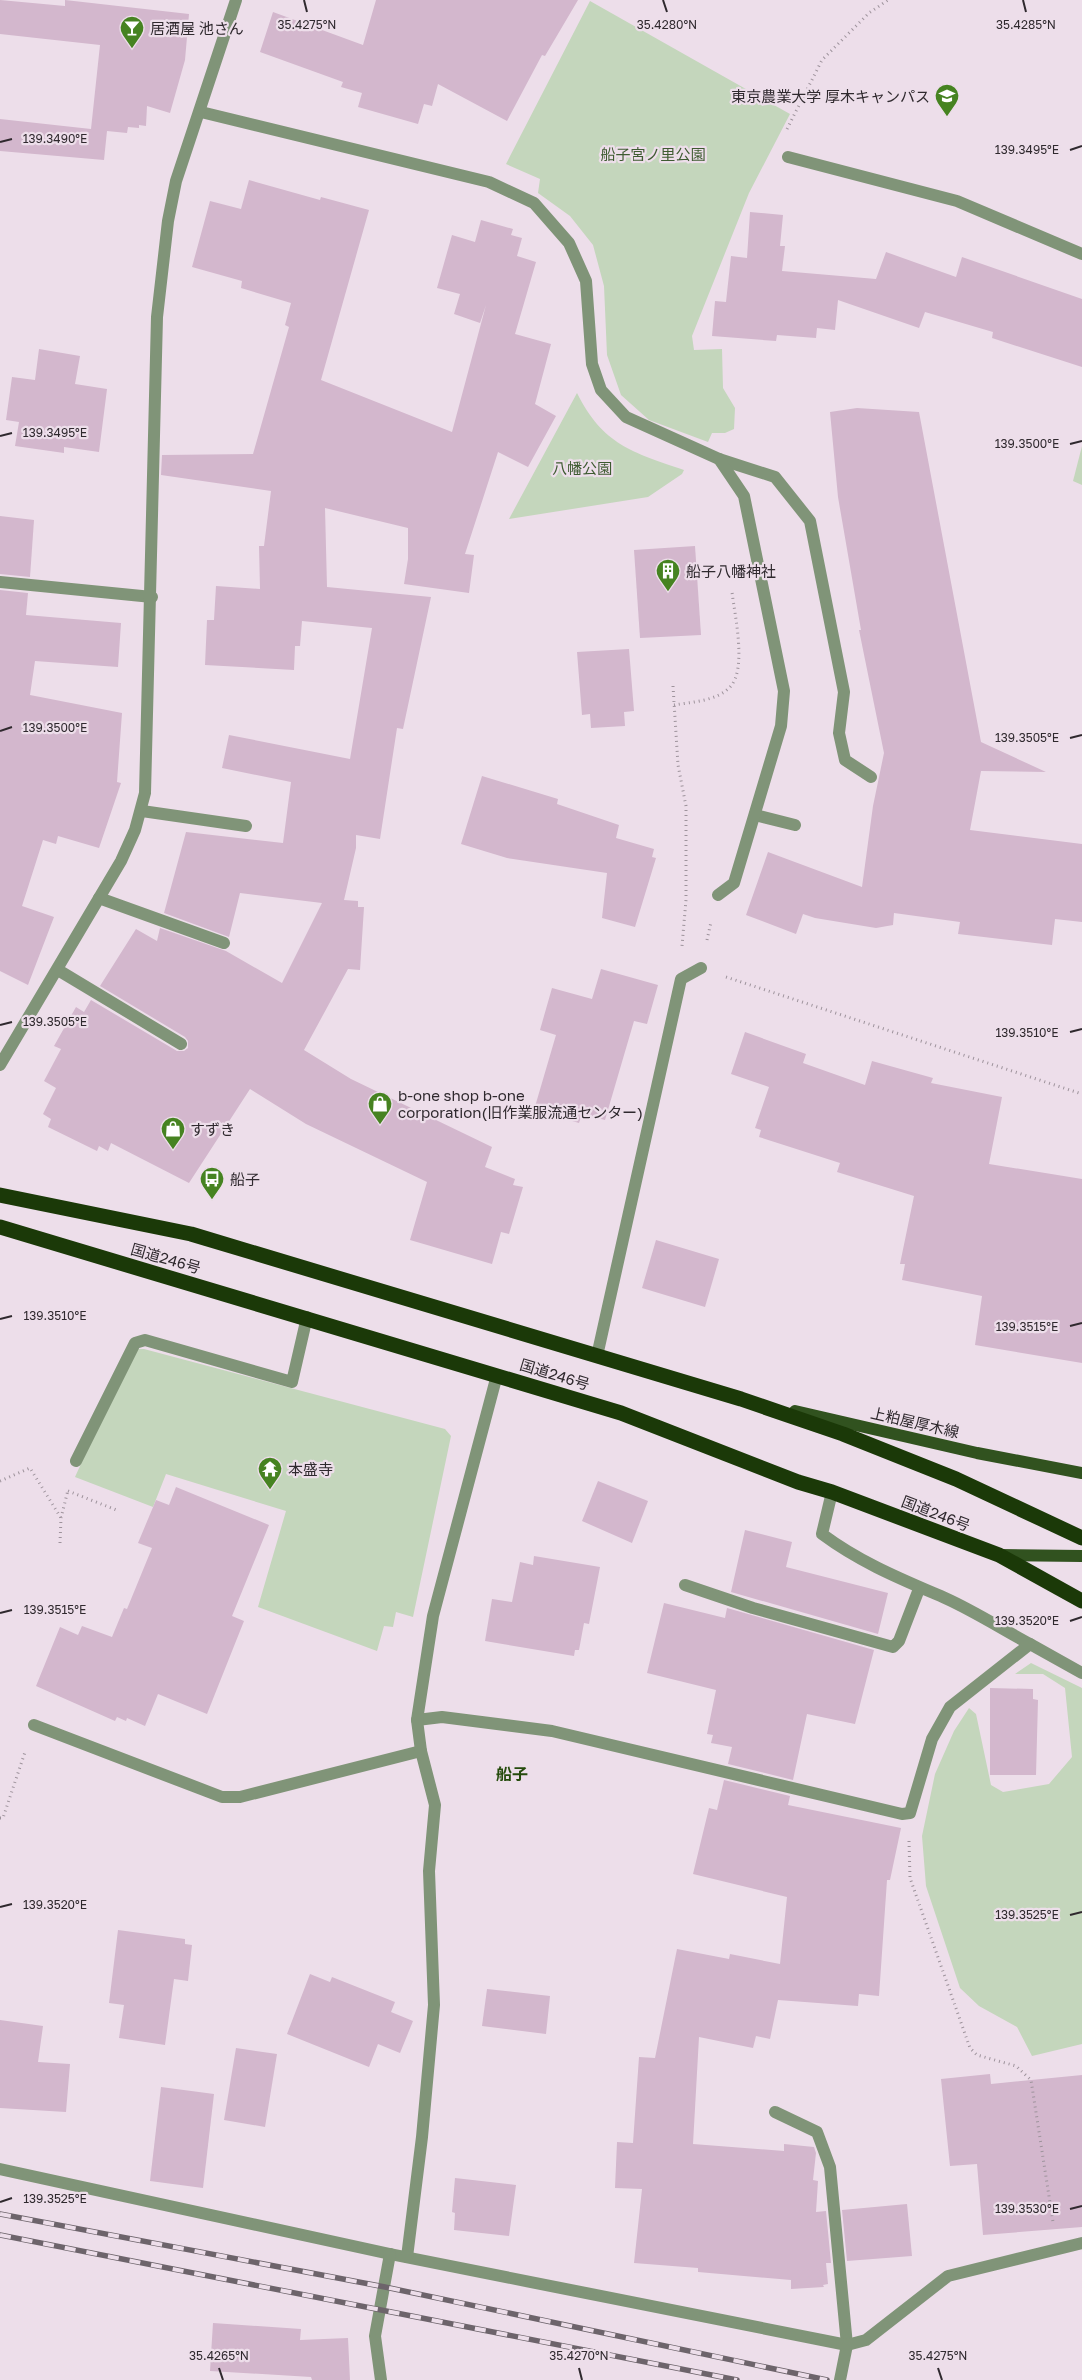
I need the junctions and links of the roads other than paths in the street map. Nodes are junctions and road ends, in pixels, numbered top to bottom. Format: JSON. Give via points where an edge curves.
{"nodes":[{"id":1,"x":236,"y":0,"type":"edge"},
{"id":2,"x":201,"y":112,"type":"junction"},
{"id":3,"x":788,"y":157,"type":"road end"},
{"id":4,"x":1082,"y":254,"type":"edge"},
{"id":5,"x":719,"y":459,"type":"junction"},
{"id":6,"x":0,"y":582,"type":"edge"},
{"id":7,"x":152,"y":597,"type":"junction"},
{"id":8,"x":871,"y":777,"type":"dead end"},
{"id":9,"x":142,"y":811,"type":"junction"},
{"id":10,"x":755,"y":815,"type":"junction"},
{"id":11,"x":795,"y":825,"type":"dead end"},
{"id":12,"x":246,"y":826,"type":"dead end"},
{"id":13,"x":718,"y":895,"type":"road end"},
{"id":14,"x":100,"y":898,"type":"junction"},
{"id":15,"x":224,"y":943,"type":"dead end"},
{"id":16,"x":701,"y":968,"type":"road end"},
{"id":17,"x":58,"y":970,"type":"junction"},
{"id":18,"x":181,"y":1044,"type":"dead end"},
{"id":19,"x":0,"y":1065,"type":"edge"},
{"id":20,"x":0,"y":1195,"type":"edge"},
{"id":21,"x":0,"y":1227,"type":"edge"},
{"id":22,"x":307,"y":1317,"type":"junction"},
{"id":23,"x":597,"y":1356,"type":"junction"},
{"id":24,"x":497,"y":1375,"type":"junction"},
{"id":25,"x":741,"y":1399,"type":"junction"},
{"id":26,"x":76,"y":1461,"type":"road end"},
{"id":27,"x":1082,"y":1473,"type":"edge"},
{"id":28,"x":832,"y":1492,"type":"junction"},
{"id":29,"x":1082,"y":1538,"type":"edge"},
{"id":30,"x":999,"y":1555,"type":"junction"},
{"id":31,"x":1082,"y":1556,"type":"edge"},
{"id":32,"x":685,"y":1585,"type":"dead end"},
{"id":33,"x":919,"y":1589,"type":"junction"},
{"id":34,"x":1082,"y":1601,"type":"edge"},
{"id":35,"x":1030,"y":1644,"type":"junction"},
{"id":36,"x":1082,"y":1673,"type":"edge"},
{"id":37,"x":417,"y":1720,"type":"junction"},
{"id":38,"x":34,"y":1725,"type":"road end"},
{"id":39,"x":421,"y":1750,"type":"junction"},
{"id":40,"x":775,"y":2112,"type":"dead end"},
{"id":41,"x":0,"y":2169,"type":"edge"},
{"id":42,"x":1082,"y":2243,"type":"edge"},
{"id":43,"x":390,"y":2254,"type":"junction"},
{"id":44,"x":407,"y":2257,"type":"junction"},
{"id":45,"x":847,"y":2345,"type":"junction"},
{"id":46,"x":381,"y":2380,"type":"edge"},
{"id":47,"x":840,"y":2380,"type":"edge"}],
"edges":[{"from":1,"to":2,"type":"street"},
{"from":2,"to":5,"type":"street","via":[[489,182],[534,203],[569,243],[586,280],[592,364],[601,390],[626,417]]},
{"from":2,"to":7,"type":"street","via":[[176,181],[157,317]]},
{"from":3,"to":4,"type":"street","via":[[957,201]]},
{"from":5,"to":8,"type":"street","via":[[775,477],[810,521],[844,692],[839,734],[845,760]]},
{"from":5,"to":10,"type":"street","via":[[744,496],[784,691],[781,726]]},
{"from":6,"to":7,"type":"street"},
{"from":7,"to":9,"type":"street"},
{"from":9,"to":12,"type":"street"},
{"from":9,"to":14,"type":"street"},
{"from":10,"to":11,"type":"street"},
{"from":10,"to":13,"type":"street","via":[[734,883]]},
{"from":14,"to":15,"type":"street"},
{"from":14,"to":17,"type":"street"},
{"from":16,"to":23,"type":"street","via":[[681,979]]},
{"from":17,"to":18,"type":"street"},
{"from":17,"to":19,"type":"street"},
{"from":20,"to":23,"type":"highway","name":"国道246号","via":[[191,1234]]},
{"from":21,"to":22,"type":"highway","name":"国道246号"},
{"from":22,"to":24,"type":"highway","name":"国道246号"},
{"from":22,"to":26,"type":"street","via":[[292,1382],[145,1340],[135,1344]]},
{"from":23,"to":25,"type":"highway","name":"国道246号"},
{"from":24,"to":28,"type":"highway","name":"国道246号","via":[[621,1413],[798,1482]]},
{"from":24,"to":37,"type":"street","via":[[433,1616]]},
{"from":25,"to":27,"type":"main road","name":"上粕屋厚木線","via":[[977,1453]]},
{"from":25,"to":29,"type":"highway","name":"国道246号","via":[[843,1434],[956,1479]]},
{"from":28,"to":30,"type":"highway","name":"国道246号"},
{"from":28,"to":33,"type":"street","via":[[822,1534],[852,1556]]},
{"from":30,"to":31,"type":"main road"},
{"from":30,"to":34,"type":"highway","name":"国道246号"},
{"from":32,"to":33,"type":"street","via":[[753,1608],[893,1647],[899,1641]]},
{"from":33,"to":35,"type":"street","via":[[946,1599]]},
{"from":35,"to":36,"type":"street"},
{"from":35,"to":37,"type":"street","via":[[950,1707],[932,1739],[910,1813],[902,1814],[552,1731],[442,1717]]},
{"from":37,"to":39,"type":"street"},
{"from":38,"to":39,"type":"street","via":[[222,1797],[240,1797]]},
{"from":39,"to":44,"type":"street","via":[[435,1805],[429,1871],[434,2005]]},
{"from":40,"to":45,"type":"street","via":[[817,2132],[830,2168]]},
{"from":41,"to":43,"type":"street"},
{"from":42,"to":45,"type":"street","via":[[948,2276],[866,2340]]},
{"from":43,"to":44,"type":"street"},
{"from":43,"to":46,"type":"street","via":[[375,2336]]},
{"from":44,"to":45,"type":"street"},
{"from":45,"to":47,"type":"street"}]}
